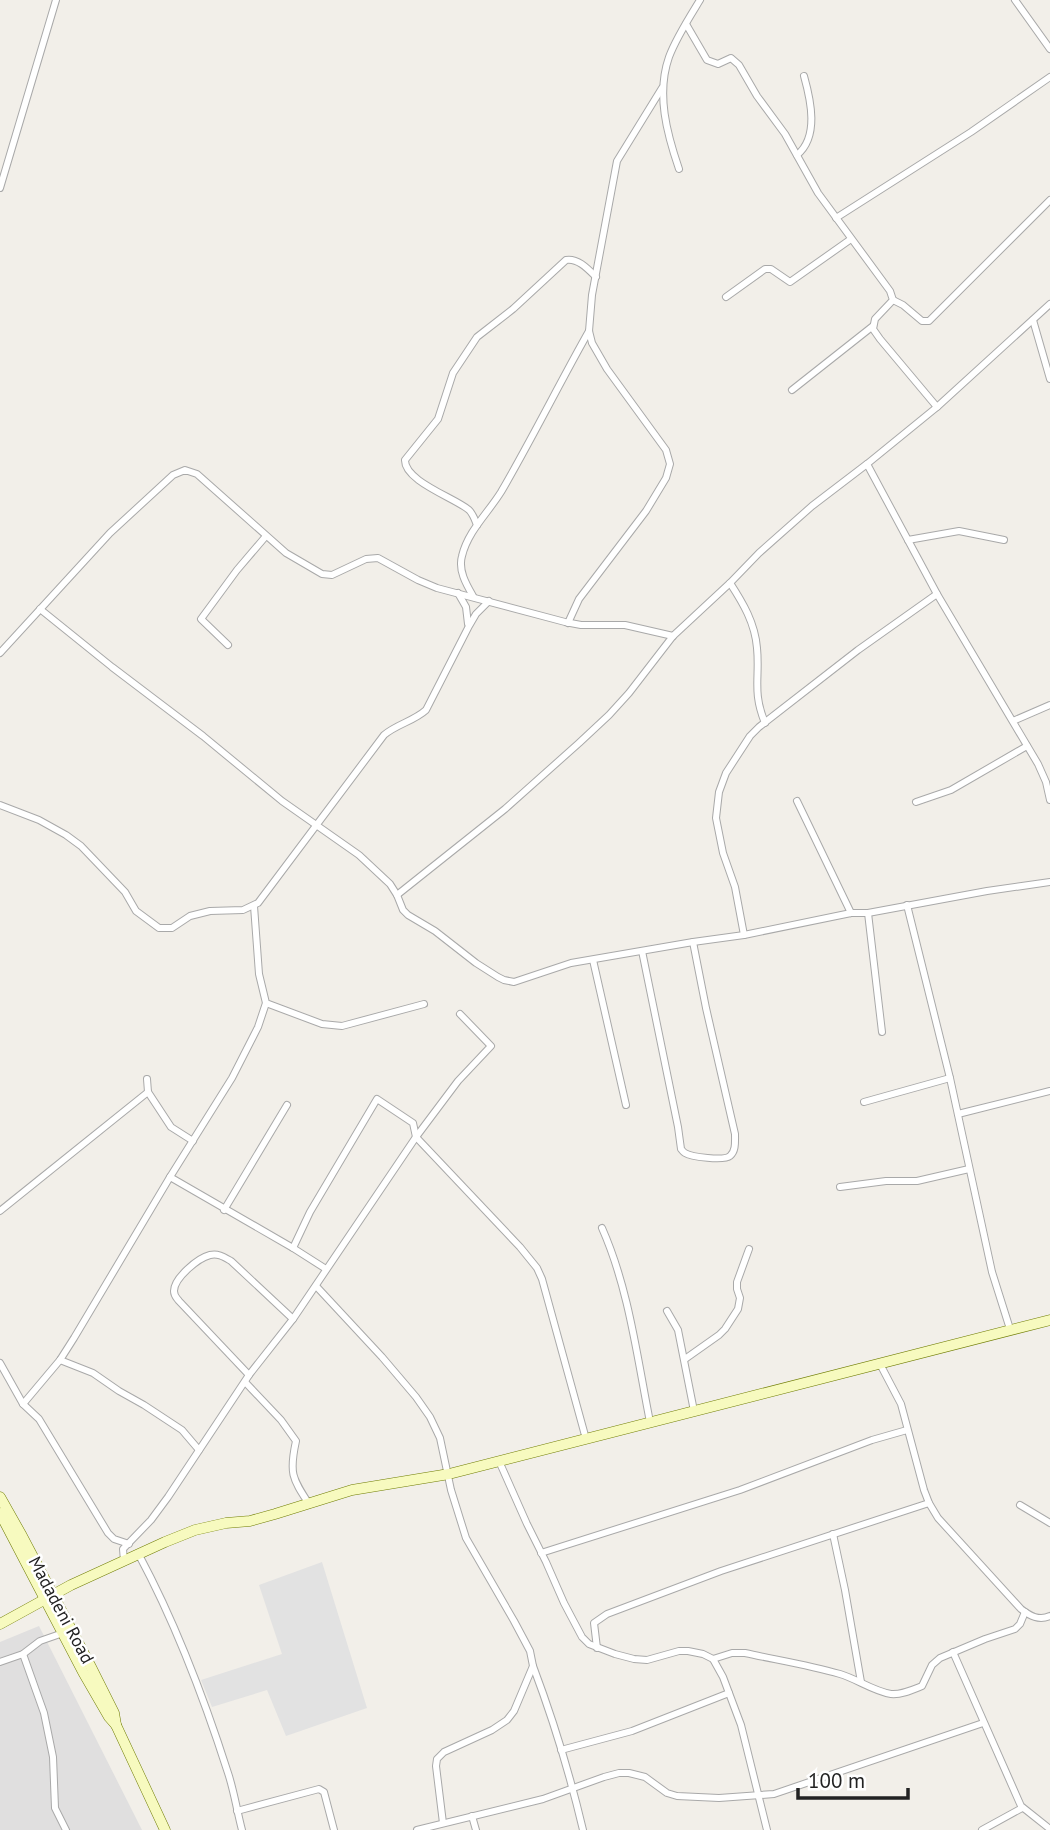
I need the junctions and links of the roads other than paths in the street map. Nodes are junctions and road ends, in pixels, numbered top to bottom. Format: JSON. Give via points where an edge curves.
{"nodes":[{"id":1,"x":56,"y":0,"type":"edge"},
{"id":2,"x":700,"y":0,"type":"edge"},
{"id":3,"x":1015,"y":0,"type":"edge"},
{"id":4,"x":686,"y":24,"type":"junction"},
{"id":5,"x":1050,"y":49,"type":"edge"},
{"id":6,"x":804,"y":76,"type":"dead end"},
{"id":7,"x":1050,"y":78,"type":"edge"},
{"id":8,"x":662,"y":88,"type":"junction"},
{"id":9,"x":797,"y":155,"type":"junction"},
{"id":10,"x":679,"y":169,"type":"dead end"},
{"id":11,"x":0,"y":188,"type":"edge"},
{"id":12,"x":1050,"y":200,"type":"edge"},
{"id":13,"x":836,"y":218,"type":"junction"},
{"id":14,"x":851,"y":239,"type":"junction"},
{"id":15,"x":596,"y":277,"type":"junction"},
{"id":16,"x":726,"y":297,"type":"dead end"},
{"id":17,"x":893,"y":300,"type":"junction"},
{"id":18,"x":1050,"y":304,"type":"edge"},
{"id":19,"x":1033,"y":320,"type":"junction"},
{"id":20,"x":873,"y":326,"type":"junction"},
{"id":21,"x":589,"y":331,"type":"junction"},
{"id":22,"x":1050,"y":379,"type":"edge"},
{"id":23,"x":792,"y":390,"type":"dead end"},
{"id":24,"x":937,"y":407,"type":"junction"},
{"id":25,"x":866,"y":464,"type":"junction"},
{"id":26,"x":477,"y":525,"type":"junction"},
{"id":27,"x":266,"y":536,"type":"junction"},
{"id":28,"x":1004,"y":540,"type":"dead end"},
{"id":29,"x":908,"y":541,"type":"junction"},
{"id":30,"x":730,"y":583,"type":"junction"},
{"id":31,"x":458,"y":593,"type":"junction"},
{"id":32,"x":937,"y":594,"type":"junction"},
{"id":33,"x":473,"y":597,"type":"junction"},
{"id":34,"x":489,"y":601,"type":"junction"},
{"id":35,"x":40,"y":609,"type":"junction"},
{"id":36,"x":568,"y":622,"type":"junction"},
{"id":37,"x":469,"y":626,"type":"junction"},
{"id":38,"x":673,"y":636,"type":"junction"},
{"id":39,"x":228,"y":645,"type":"dead end"},
{"id":40,"x":0,"y":653,"type":"edge"},
{"id":41,"x":1050,"y":705,"type":"edge"},
{"id":42,"x":1013,"y":721,"type":"junction"},
{"id":43,"x":765,"y":723,"type":"junction"},
{"id":44,"x":1027,"y":746,"type":"junction"},
{"id":45,"x":1050,"y":800,"type":"edge"},
{"id":46,"x":797,"y":801,"type":"dead end"},
{"id":47,"x":916,"y":802,"type":"dead end"},
{"id":48,"x":0,"y":805,"type":"edge"},
{"id":49,"x":317,"y":826,"type":"junction"},
{"id":50,"x":1050,"y":882,"type":"edge"},
{"id":51,"x":397,"y":895,"type":"junction"},
{"id":52,"x":907,"y":905,"type":"junction"},
{"id":53,"x":254,"y":906,"type":"junction"},
{"id":54,"x":868,"y":913,"type":"junction"},
{"id":55,"x":851,"y":914,"type":"junction"},
{"id":56,"x":744,"y":935,"type":"junction"},
{"id":57,"x":693,"y":942,"type":"junction"},
{"id":58,"x":642,"y":951,"type":"junction"},
{"id":59,"x":593,"y":960,"type":"junction"},
{"id":60,"x":266,"y":1003,"type":"junction"},
{"id":61,"x":424,"y":1004,"type":"dead end"},
{"id":62,"x":460,"y":1014,"type":"dead end"},
{"id":63,"x":882,"y":1032,"type":"dead end"},
{"id":64,"x":147,"y":1079,"type":"dead end"},
{"id":65,"x":950,"y":1079,"type":"junction"},
{"id":66,"x":1050,"y":1091,"type":"edge"},
{"id":67,"x":148,"y":1092,"type":"junction"},
{"id":68,"x":864,"y":1102,"type":"dead end"},
{"id":69,"x":287,"y":1105,"type":"dead end"},
{"id":70,"x":626,"y":1105,"type":"dead end"},
{"id":71,"x":958,"y":1114,"type":"junction"},
{"id":72,"x":415,"y":1137,"type":"junction"},
{"id":73,"x":193,"y":1141,"type":"junction"},
{"id":74,"x":969,"y":1169,"type":"junction"},
{"id":75,"x":170,"y":1177,"type":"junction"},
{"id":76,"x":840,"y":1187,"type":"dead end"},
{"id":77,"x":224,"y":1210,"type":"junction"},
{"id":78,"x":0,"y":1211,"type":"edge"},
{"id":79,"x":602,"y":1228,"type":"dead end"},
{"id":80,"x":293,"y":1248,"type":"junction"},
{"id":81,"x":748,"y":1249,"type":"dead end"},
{"id":82,"x":326,"y":1269,"type":"junction"},
{"id":83,"x":316,"y":1286,"type":"junction"},
{"id":84,"x":667,"y":1311,"type":"dead end"},
{"id":85,"x":293,"y":1320,"type":"junction"},
{"id":86,"x":1050,"y":1320,"type":"edge"},
{"id":87,"x":1010,"y":1329,"type":"junction"},
{"id":88,"x":685,"y":1359,"type":"junction"},
{"id":89,"x":60,"y":1360,"type":"junction"},
{"id":90,"x":0,"y":1363,"type":"edge"},
{"id":91,"x":880,"y":1364,"type":"junction"},
{"id":92,"x":247,"y":1378,"type":"junction"},
{"id":93,"x":23,"y":1404,"type":"junction"},
{"id":94,"x":694,"y":1411,"type":"junction"},
{"id":95,"x":650,"y":1422,"type":"junction"},
{"id":96,"x":907,"y":1430,"type":"junction"},
{"id":97,"x":586,"y":1439,"type":"junction"},
{"id":98,"x":199,"y":1450,"type":"junction"},
{"id":99,"x":499,"y":1461,"type":"junction"},
{"id":100,"x":449,"y":1474,"type":"junction"},
{"id":101,"x":0,"y":1497,"type":"edge"},
{"id":102,"x":929,"y":1503,"type":"junction"},
{"id":103,"x":309,"y":1504,"type":"junction"},
{"id":104,"x":1020,"y":1505,"type":"dead end"},
{"id":105,"x":0,"y":1513,"type":"edge"},
{"id":106,"x":1050,"y":1523,"type":"edge"},
{"id":107,"x":833,"y":1534,"type":"junction"},
{"id":108,"x":129,"y":1544,"type":"junction"},
{"id":109,"x":541,"y":1553,"type":"junction"},
{"id":110,"x":139,"y":1555,"type":"junction"},
{"id":111,"x":124,"y":1562,"type":"junction"},
{"id":112,"x":71,"y":1586,"type":"junction"},
{"id":113,"x":48,"y":1597,"type":"junction"},
{"id":114,"x":61,"y":1612,"type":"junction"},
{"id":115,"x":1025,"y":1612,"type":"junction"},
{"id":116,"x":1050,"y":1616,"type":"edge"},
{"id":117,"x":0,"y":1624,"type":"edge"},
{"id":118,"x":67,"y":1631,"type":"junction"},
{"id":119,"x":597,"y":1648,"type":"junction"},
{"id":120,"x":953,"y":1652,"type":"junction"},
{"id":121,"x":23,"y":1654,"type":"junction"},
{"id":122,"x":713,"y":1659,"type":"junction"},
{"id":123,"x":0,"y":1662,"type":"edge"},
{"id":124,"x":534,"y":1666,"type":"junction"},
{"id":125,"x":862,"y":1682,"type":"junction"},
{"id":126,"x":729,"y":1693,"type":"junction"},
{"id":127,"x":983,"y":1723,"type":"junction"},
{"id":128,"x":561,"y":1750,"type":"junction"},
{"id":129,"x":573,"y":1789,"type":"junction"},
{"id":130,"x":759,"y":1795,"type":"junction"},
{"id":131,"x":1022,"y":1808,"type":"junction"},
{"id":132,"x":237,"y":1811,"type":"junction"},
{"id":133,"x":472,"y":1816,"type":"junction"},
{"id":134,"x":443,"y":1824,"type":"junction"},
{"id":135,"x":1050,"y":1829,"type":"edge"},
{"id":136,"x":66,"y":1830,"type":"edge"},
{"id":137,"x":165,"y":1830,"type":"edge"},
{"id":138,"x":242,"y":1830,"type":"edge"},
{"id":139,"x":334,"y":1830,"type":"edge"},
{"id":140,"x":417,"y":1830,"type":"edge"},
{"id":141,"x":476,"y":1830,"type":"edge"},
{"id":142,"x":583,"y":1830,"type":"edge"},
{"id":143,"x":767,"y":1830,"type":"edge"},
{"id":144,"x":982,"y":1830,"type":"edge"}],
"edges":[{"from":1,"to":11,"type":"street"},
{"from":2,"to":4,"type":"street"},
{"from":3,"to":5,"type":"street"},
{"from":4,"to":8,"type":"street","via":[[669,55]]},
{"from":4,"to":9,"type":"street","via":[[707,60],[718,64],[731,58],[736,61]]},
{"from":6,"to":9,"type":"street","via":[[813,118],[805,148]]},
{"from":7,"to":13,"type":"street"},
{"from":8,"to":10,"type":"street","via":[[668,138]]},
{"from":8,"to":15,"type":"street","via":[[617,161]]},
{"from":9,"to":13,"type":"street"},
{"from":12,"to":17,"type":"street","via":[[929,321],[922,321]]},
{"from":13,"to":14,"type":"street"},
{"from":14,"to":16,"type":"street","via":[[790,282],[765,268]]},
{"from":14,"to":17,"type":"street"},
{"from":15,"to":21,"type":"street"},
{"from":15,"to":26,"type":"street","via":[[576,261],[566,260],[477,337],[453,373],[439,419],[405,460],[421,481],[471,513]]},
{"from":17,"to":20,"type":"street"},
{"from":18,"to":19,"type":"street"},
{"from":19,"to":22,"type":"street"},
{"from":19,"to":24,"type":"street"},
{"from":20,"to":23,"type":"street"},
{"from":20,"to":24,"type":"street"},
{"from":21,"to":26,"type":"street","via":[[500,493]]},
{"from":21,"to":36,"type":"street","via":[[602,362],[666,450],[670,464],[646,511],[579,599]]},
{"from":24,"to":25,"type":"street"},
{"from":25,"to":29,"type":"street"},
{"from":25,"to":30,"type":"street","via":[[786,529]]},
{"from":26,"to":33,"type":"street","via":[[461,560],[464,581]]},
{"from":27,"to":31,"type":"street","via":[[321,574],[332,575],[377,558],[418,580]]},
{"from":27,"to":35,"type":"street","via":[[197,474],[180,471],[110,533]]},
{"from":27,"to":39,"type":"street","via":[[201,619]]},
{"from":28,"to":29,"type":"street","via":[[958,531]]},
{"from":29,"to":32,"type":"street"},
{"from":30,"to":38,"type":"street"},
{"from":30,"to":43,"type":"street","via":[[753,628],[756,694]]},
{"from":31,"to":33,"type":"street"},
{"from":31,"to":37,"type":"street"},
{"from":32,"to":42,"type":"street"},
{"from":32,"to":43,"type":"street"},
{"from":33,"to":34,"type":"street"},
{"from":34,"to":36,"type":"street"},
{"from":34,"to":37,"type":"street"},
{"from":35,"to":40,"type":"street"},
{"from":35,"to":49,"type":"street"},
{"from":36,"to":38,"type":"street","via":[[617,624]]},
{"from":37,"to":49,"type":"street","via":[[426,710],[384,735]]},
{"from":38,"to":51,"type":"street","via":[[609,715],[505,809]]},
{"from":41,"to":42,"type":"street"},
{"from":42,"to":44,"type":"street"},
{"from":43,"to":56,"type":"street","via":[[750,736],[726,773],[716,818]]},
{"from":44,"to":45,"type":"street"},
{"from":44,"to":47,"type":"street","via":[[951,790]]},
{"from":46,"to":55,"type":"street"},
{"from":48,"to":53,"type":"street","via":[[39,820],[81,846],[125,892],[136,911],[159,928],[172,928],[190,916],[210,911]]},
{"from":49,"to":51,"type":"street","via":[[359,855]]},
{"from":49,"to":53,"type":"street"},
{"from":50,"to":52,"type":"street"},
{"from":51,"to":59,"type":"street","via":[[408,915],[504,980],[514,982]]},
{"from":52,"to":54,"type":"street"},
{"from":52,"to":65,"type":"street"},
{"from":53,"to":60,"type":"street"},
{"from":54,"to":55,"type":"street"},
{"from":54,"to":63,"type":"street"},
{"from":55,"to":56,"type":"street"},
{"from":56,"to":57,"type":"street"},
{"from":57,"to":58,"type":"street"},
{"from":57,"to":58,"type":"street","via":[[735,1135],[728,1158],[687,1154],[681,1149]]},
{"from":58,"to":59,"type":"street"},
{"from":59,"to":70,"type":"street"},
{"from":60,"to":61,"type":"street","via":[[322,1024],[342,1026]]},
{"from":60,"to":73,"type":"street","via":[[233,1078]]},
{"from":62,"to":72,"type":"street","via":[[491,1046]]},
{"from":64,"to":67,"type":"street"},
{"from":65,"to":68,"type":"street"},
{"from":65,"to":71,"type":"street"},
{"from":66,"to":71,"type":"street"},
{"from":67,"to":73,"type":"street","via":[[171,1127]]},
{"from":67,"to":78,"type":"street"},
{"from":69,"to":77,"type":"street"},
{"from":71,"to":74,"type":"street"},
{"from":72,"to":80,"type":"street","via":[[413,1122],[377,1099]]},
{"from":72,"to":82,"type":"street"},
{"from":72,"to":97,"type":"street","via":[[537,1268]]},
{"from":73,"to":75,"type":"street"},
{"from":74,"to":76,"type":"street","via":[[917,1181]]},
{"from":74,"to":87,"type":"street"},
{"from":75,"to":77,"type":"street"},
{"from":75,"to":89,"type":"street"},
{"from":77,"to":80,"type":"street"},
{"from":79,"to":95,"type":"street","via":[[628,1311]]},
{"from":80,"to":82,"type":"street"},
{"from":81,"to":88,"type":"street","via":[[737,1282],[738,1309],[719,1335]]},
{"from":82,"to":83,"type":"street"},
{"from":83,"to":85,"type":"street"},
{"from":83,"to":100,"type":"street","via":[[423,1407],[440,1438]]},
{"from":84,"to":88,"type":"street","via":[[678,1330]]},
{"from":85,"to":92,"type":"street"},
{"from":85,"to":92,"type":"street","via":[[220,1255],[202,1258],[180,1278],[174,1287],[179,1301]]},
{"from":86,"to":87,"type":"street"},
{"from":87,"to":91,"type":"street"},
{"from":88,"to":94,"type":"street"},
{"from":89,"to":93,"type":"street"},
{"from":89,"to":98,"type":"street","via":[[93,1373],[144,1405],[182,1430]]},
{"from":90,"to":93,"type":"street"},
{"from":91,"to":94,"type":"street"},
{"from":91,"to":96,"type":"street","via":[[901,1404]]},
{"from":92,"to":98,"type":"street"},
{"from":92,"to":103,"type":"street","via":[[296,1441],[293,1475]]},
{"from":93,"to":108,"type":"street","via":[[39,1419],[108,1533]]},
{"from":94,"to":95,"type":"street"},
{"from":95,"to":97,"type":"street"},
{"from":96,"to":102,"type":"street"},
{"from":96,"to":109,"type":"street","via":[[740,1490]]},
{"from":97,"to":99,"type":"street"},
{"from":98,"to":108,"type":"street"},
{"from":99,"to":100,"type":"street"},
{"from":99,"to":109,"type":"street"},
{"from":100,"to":103,"type":"street","via":[[352,1490]]},
{"from":100,"to":124,"type":"street","via":[[466,1538],[530,1651]]},
{"from":101,"to":113,"type":"street","name":"Madadeni Road"},
{"from":102,"to":107,"type":"street"},
{"from":102,"to":115,"type":"street"},
{"from":103,"to":110,"type":"street","via":[[195,1531]]},
{"from":104,"to":106,"type":"street"},
{"from":105,"to":113,"type":"street","name":"Madadeni Road"},
{"from":107,"to":119,"type":"street","via":[[607,1614],[594,1623]]},
{"from":107,"to":125,"type":"street"},
{"from":108,"to":111,"type":"street","via":[[123,1549]]},
{"from":109,"to":119,"type":"street","via":[[582,1637]]},
{"from":110,"to":111,"type":"street"},
{"from":110,"to":132,"type":"street","via":[[190,1667],[229,1775]]},
{"from":111,"to":112,"type":"street"},
{"from":112,"to":113,"type":"street"},
{"from":112,"to":114,"type":"street"},
{"from":113,"to":114,"type":"street","name":"Madadeni Road"},
{"from":113,"to":117,"type":"street"},
{"from":113,"to":118,"type":"street","name":"Madadeni Road"},
{"from":114,"to":118,"type":"street","name":"Madadeni Road"},
{"from":115,"to":116,"type":"street","via":[[1032,1617]]},
{"from":115,"to":120,"type":"street","via":[[1015,1629]]},
{"from":118,"to":121,"type":"street","via":[[40,1641]]},
{"from":118,"to":137,"type":"street","name":"Madadeni Road","via":[[114,1713]]},
{"from":119,"to":122,"type":"street","via":[[634,1659],[679,1651]]},
{"from":120,"to":125,"type":"street","via":[[932,1665],[922,1686],[906,1692],[890,1694]]},
{"from":120,"to":127,"type":"street"},
{"from":121,"to":123,"type":"street"},
{"from":121,"to":136,"type":"street","via":[[44,1713],[53,1757],[55,1808]]},
{"from":122,"to":125,"type":"street","via":[[745,1653]]},
{"from":122,"to":126,"type":"street"},
{"from":124,"to":128,"type":"street"},
{"from":124,"to":134,"type":"street","via":[[507,1720],[438,1759]]},
{"from":126,"to":128,"type":"street","via":[[632,1731]]},
{"from":126,"to":130,"type":"street"},
{"from":127,"to":130,"type":"street","via":[[814,1782]]},
{"from":127,"to":131,"type":"street"},
{"from":128,"to":129,"type":"street"},
{"from":129,"to":130,"type":"street","via":[[629,1773],[677,1796]]},
{"from":129,"to":133,"type":"street"},
{"from":129,"to":142,"type":"street"},
{"from":130,"to":143,"type":"street"},
{"from":131,"to":135,"type":"street"},
{"from":131,"to":144,"type":"street"},
{"from":132,"to":138,"type":"street"},
{"from":132,"to":139,"type":"street","via":[[319,1788]]},
{"from":133,"to":134,"type":"street"},
{"from":133,"to":141,"type":"street"},
{"from":134,"to":140,"type":"street"}]}
